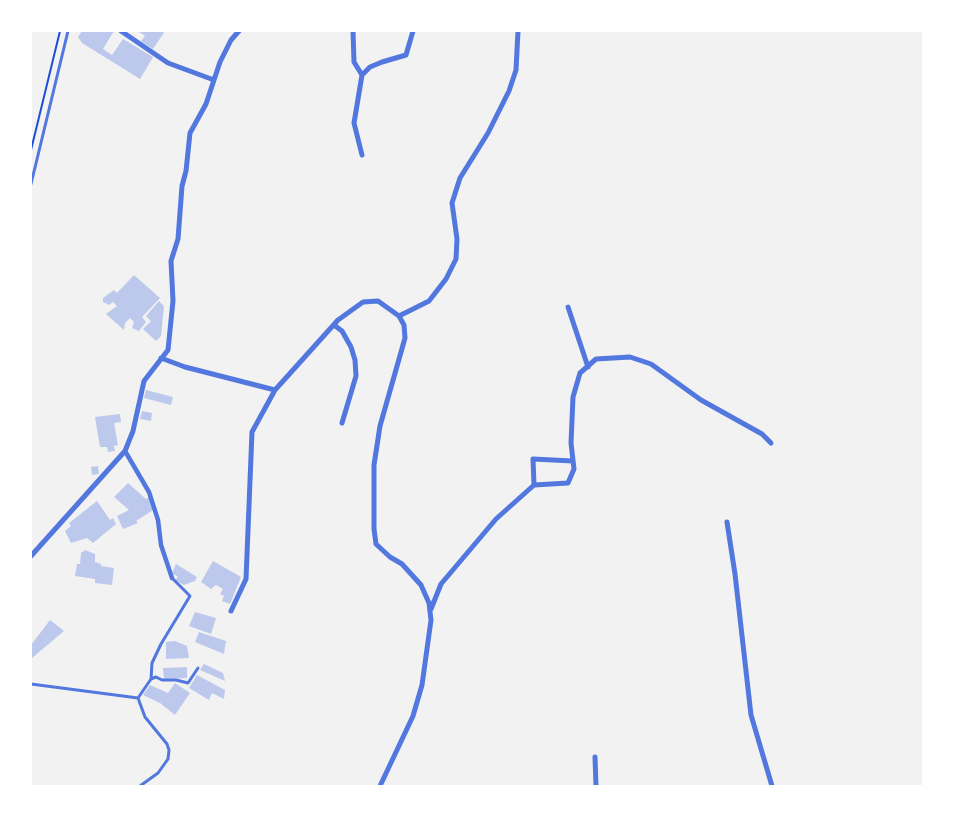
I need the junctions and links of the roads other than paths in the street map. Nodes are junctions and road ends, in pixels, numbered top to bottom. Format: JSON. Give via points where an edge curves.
{"nodes":[{"id":1,"x":68,"y":31,"type":"edge"},
{"id":2,"x":121,"y":31,"type":"edge"},
{"id":3,"x":238,"y":31,"type":"edge"},
{"id":4,"x":353,"y":31,"type":"edge"},
{"id":5,"x":413,"y":31,"type":"edge"},
{"id":6,"x":518,"y":31,"type":"edge"},
{"id":7,"x":362,"y":75,"type":"junction"},
{"id":8,"x":214,"y":80,"type":"junction"},
{"id":9,"x":362,"y":155,"type":"dead end"},
{"id":10,"x":31,"y":184,"type":"edge"},
{"id":11,"x":568,"y":306,"type":"dead end"},
{"id":12,"x":399,"y":316,"type":"junction"},
{"id":13,"x":334,"y":325,"type":"junction"},
{"id":14,"x":161,"y":358,"type":"junction"},
{"id":15,"x":588,"y":367,"type":"junction"},
{"id":16,"x":275,"y":390,"type":"junction"},
{"id":17,"x":342,"y":423,"type":"dead end"},
{"id":18,"x":771,"y":444,"type":"dead end"},
{"id":19,"x":125,"y":451,"type":"junction"},
{"id":20,"x":573,"y":461,"type":"junction"},
{"id":21,"x":534,"y":485,"type":"junction"},
{"id":22,"x":727,"y":522,"type":"dead end"},
{"id":23,"x":31,"y":556,"type":"edge"},
{"id":24,"x":172,"y":578,"type":"joint"},
{"id":25,"x":231,"y":611,"type":"dead end"},
{"id":26,"x":430,"y":612,"type":"junction"},
{"id":27,"x":198,"y":668,"type":"dead end"},
{"id":28,"x":151,"y":680,"type":"junction"},
{"id":29,"x":31,"y":684,"type":"edge"},
{"id":30,"x":138,"y":698,"type":"junction"},
{"id":31,"x":595,"y":757,"type":"dead end"},
{"id":32,"x":140,"y":786,"type":"edge"},
{"id":33,"x":380,"y":786,"type":"edge"},
{"id":34,"x":596,"y":786,"type":"edge"},
{"id":35,"x":772,"y":786,"type":"edge"}],
"edges":[{"from":1,"to":10,"type":"lane"},
{"from":2,"to":8,"type":"street","via":[[168,63]]},
{"from":3,"to":8,"type":"street"},
{"from":4,"to":7,"type":"street","via":[[354,62]]},
{"from":5,"to":7,"type":"street","via":[[406,55],[382,62]]},
{"from":6,"to":12,"type":"street","via":[[516,70],[509,91],[460,178],[452,203],[456,259],[429,301]]},
{"from":7,"to":9,"type":"street","via":[[354,123]]},
{"from":8,"to":14,"type":"street","via":[[206,104],[190,133],[178,239],[171,261],[173,301],[168,350]]},
{"from":11,"to":15,"type":"street"},
{"from":12,"to":13,"type":"street","via":[[378,302],[363,302]]},
{"from":12,"to":26,"type":"street","via":[[405,338],[380,426],[374,465],[374,529],[376,544],[402,564],[421,585]]},
{"from":13,"to":16,"type":"street"},
{"from":13,"to":17,"type":"street","via":[[342,331],[355,360],[356,376]]},
{"from":14,"to":16,"type":"street"},
{"from":14,"to":19,"type":"street","via":[[144,382]]},
{"from":15,"to":18,"type":"street","via":[[596,359],[616,357],[630,357],[651,364],[701,400],[762,434]]},
{"from":15,"to":20,"type":"street","via":[[580,374],[573,396]]},
{"from":16,"to":25,"type":"street","via":[[252,432],[246,579]]},
{"from":19,"to":23,"type":"street"},
{"from":19,"to":24,"type":"street","via":[[149,492]]},
{"from":20,"to":21,"type":"street","via":[[574,469],[568,483]]},
{"from":20,"to":21,"type":"street","via":[[533,459]]},
{"from":21,"to":26,"type":"street","via":[[496,519],[441,584]]},
{"from":22,"to":35,"type":"street","via":[[751,716]]},
{"from":24,"to":28,"type":"lane","via":[[190,596],[152,663]]},
{"from":26,"to":33,"type":"street","via":[[422,685],[413,716]]},
{"from":27,"to":28,"type":"lane","via":[[188,684],[156,678]]},
{"from":28,"to":30,"type":"lane"},
{"from":29,"to":30,"type":"lane"},
{"from":30,"to":32,"type":"lane","via":[[145,717],[169,750],[168,759],[158,773]]},
{"from":31,"to":34,"type":"street"}]}
